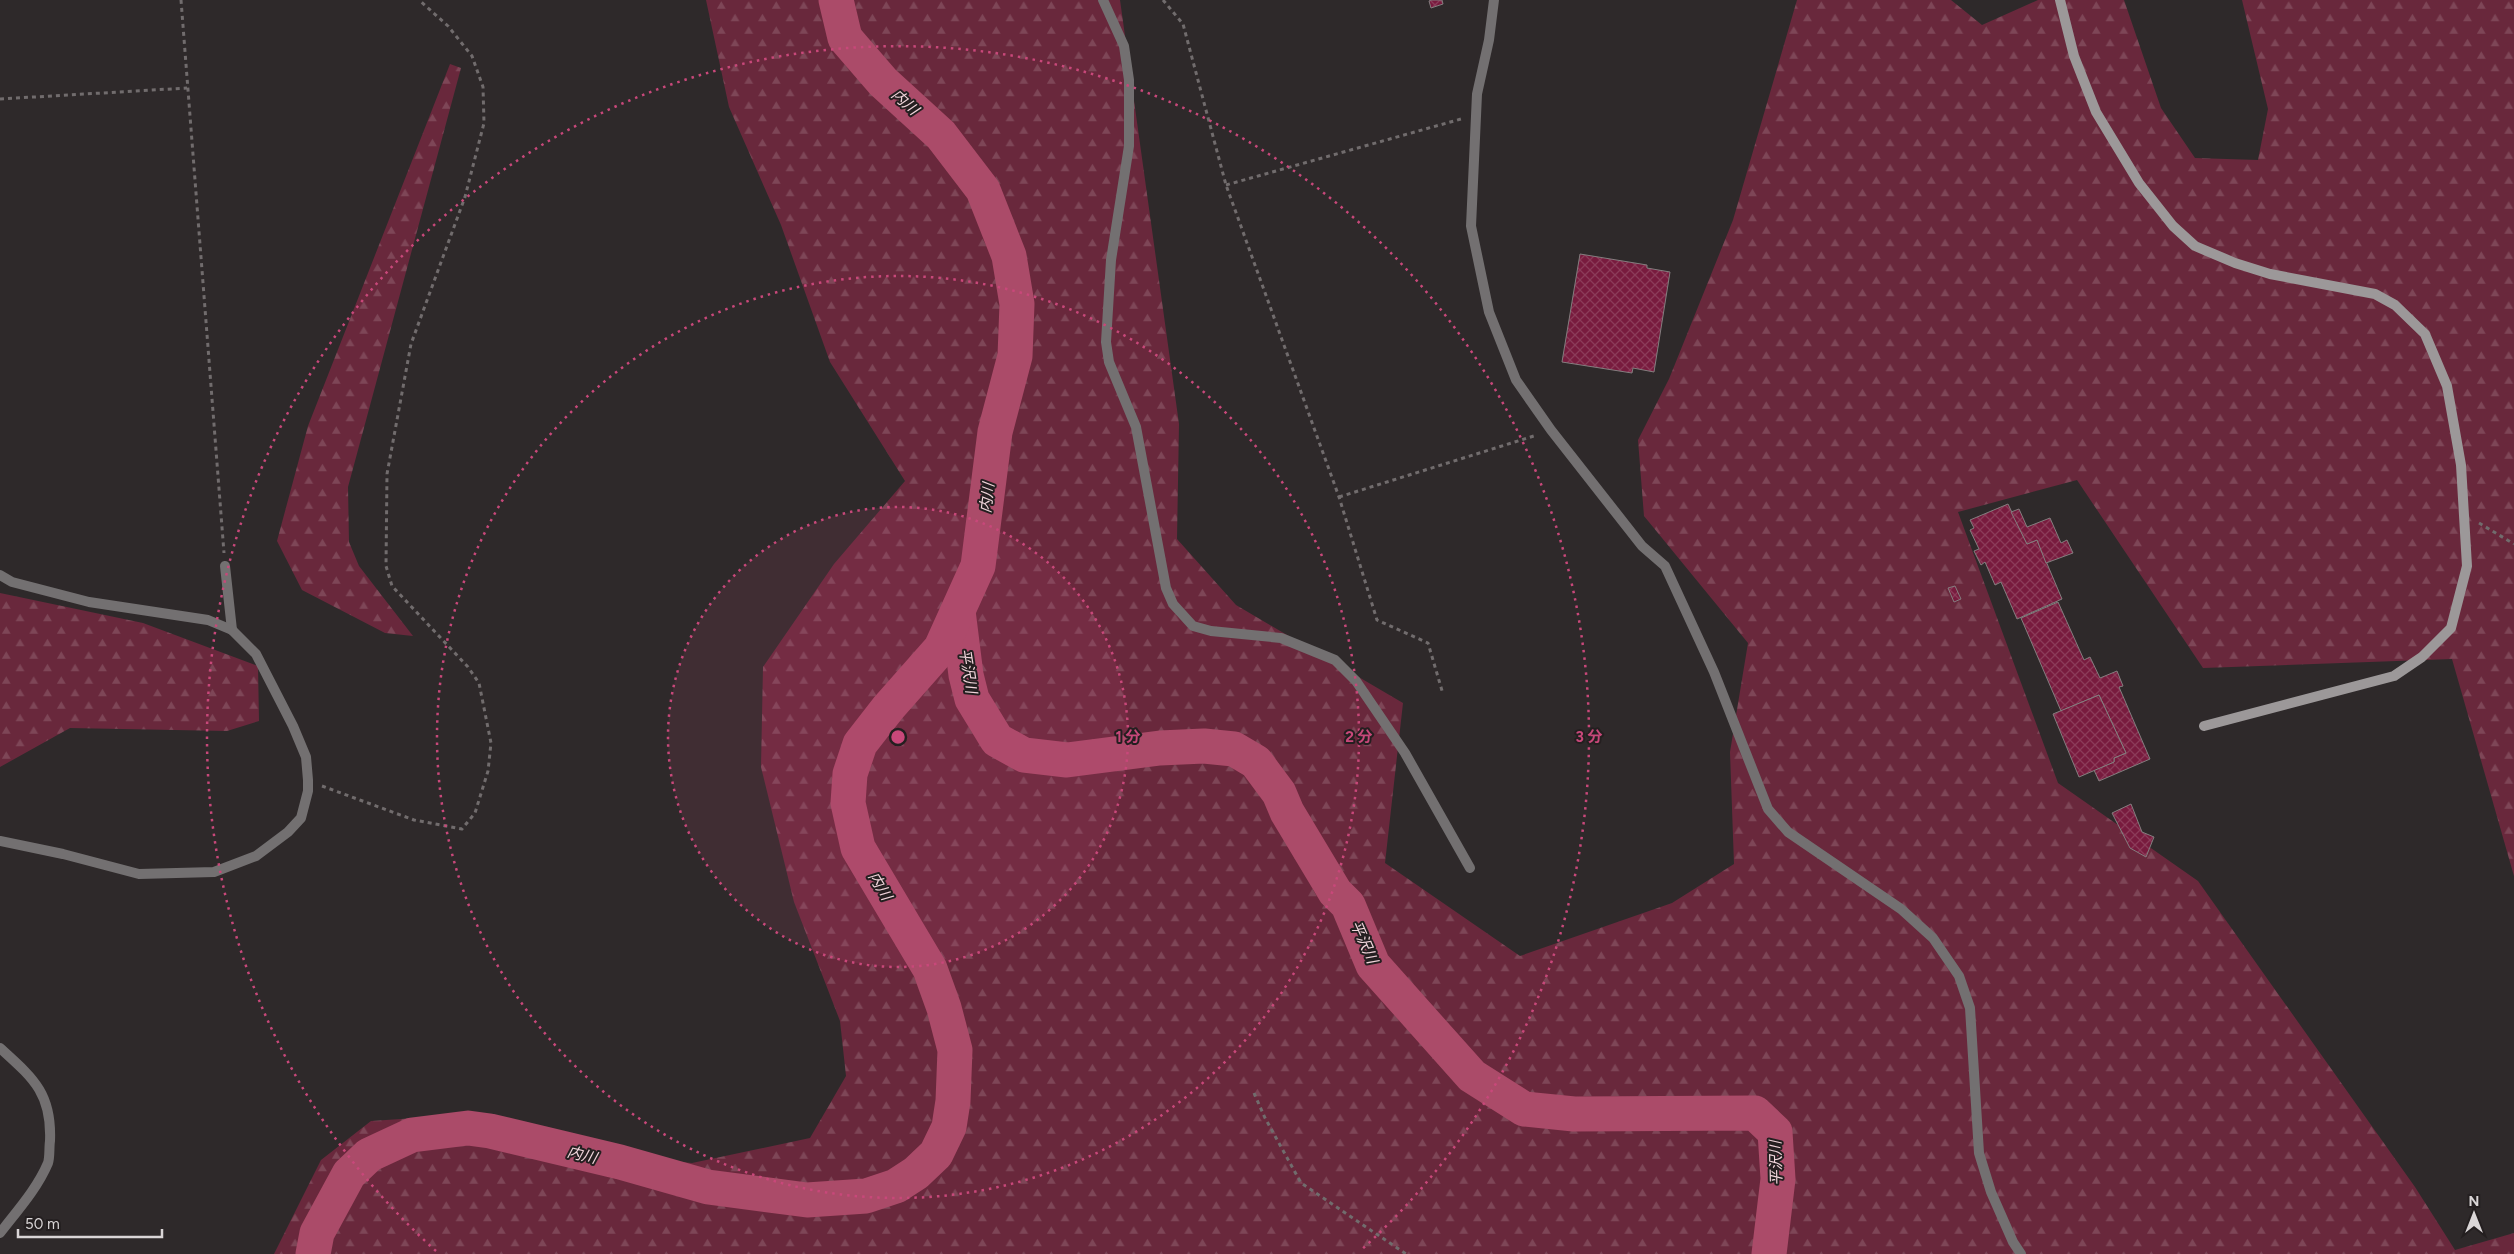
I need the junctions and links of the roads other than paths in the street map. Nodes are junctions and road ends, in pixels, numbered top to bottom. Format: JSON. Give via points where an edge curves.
{"nodes":[{"id":1,"x":1103,"y":0,"type":"edge"},
{"id":2,"x":1494,"y":0,"type":"edge"},
{"id":3,"x":2060,"y":0,"type":"edge"},
{"id":4,"x":225,"y":566,"type":"road end"},
{"id":5,"x":0,"y":575,"type":"edge"},
{"id":6,"x":232,"y":630,"type":"junction"},
{"id":7,"x":2204,"y":726,"type":"dead end"},
{"id":8,"x":0,"y":841,"type":"edge"},
{"id":9,"x":1470,"y":868,"type":"dead end"},
{"id":10,"x":0,"y":1048,"type":"edge"},
{"id":11,"x":0,"y":1232,"type":"edge"},
{"id":12,"x":2021,"y":1254,"type":"edge"}],
"edges":[{"from":1,"to":9,"type":"street","via":[[1124,46],[1129,80],[1129,146],[1111,260],[1106,342],[1109,362],[1136,427],[1166,588],[1173,604],[1193,626],[1211,631],[1281,638],[1335,660],[1356,681],[1405,754]]},
{"from":2,"to":12,"type":"street","via":[[1489,40],[1476,94],[1471,226],[1489,312],[1516,380],[1642,546],[1665,566],[1714,672],[1768,809],[1788,832],[1901,909],[1934,938],[1959,976],[1970,1008],[1979,1153],[1991,1192]]},
{"from":3,"to":7,"type":"street","via":[[2074,56],[2096,112],[2139,183],[2173,226],[2195,246],[2234,263],[2270,274],[2375,294],[2395,305],[2425,334],[2447,386],[2461,465],[2466,566],[2451,628],[2422,657],[2394,676]]},
{"from":4,"to":6,"type":"street"},
{"from":5,"to":6,"type":"street","via":[[12,582],[89,602],[208,620]]},
{"from":6,"to":8,"type":"street","via":[[256,654],[294,726],[306,757],[308,791],[301,818],[288,832],[256,856],[214,872],[139,874]]},
{"from":10,"to":11,"type":"street","via":[[29,1074],[47,1103],[50,1121],[49,1162],[31,1193]]}]}
